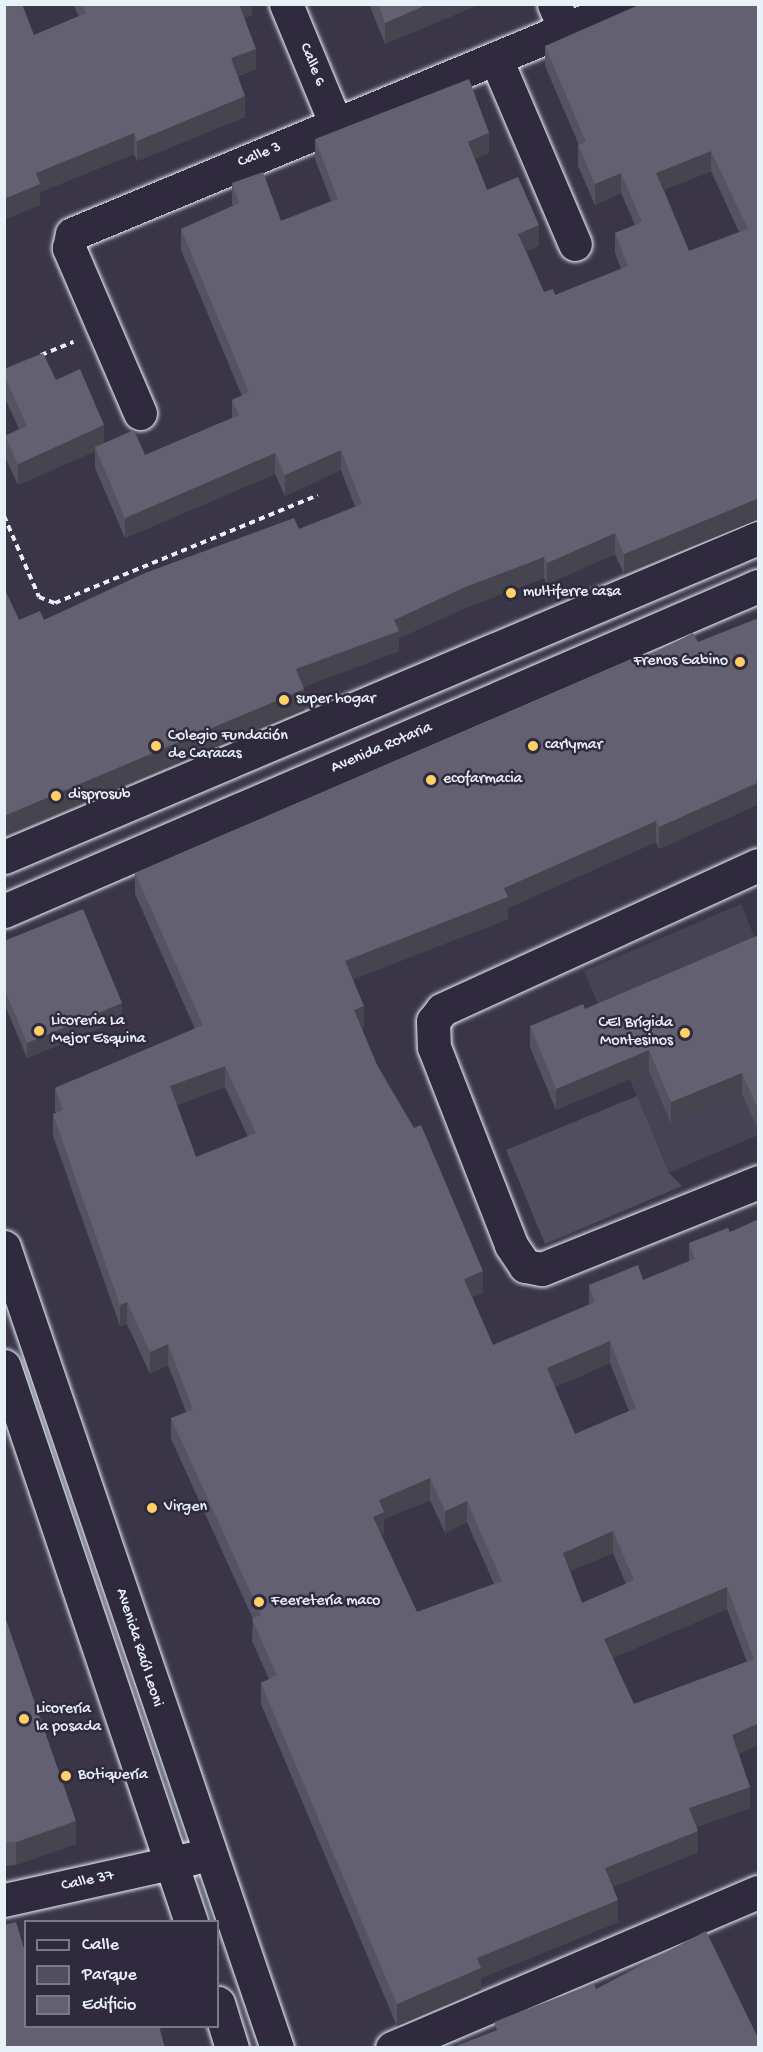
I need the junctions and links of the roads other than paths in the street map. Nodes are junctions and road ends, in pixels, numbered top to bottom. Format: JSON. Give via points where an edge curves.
{"nodes":[{"id":1,"x":286,"y":4,"type":"edge"},
{"id":2,"x":626,"y":4,"type":"edge"},
{"id":3,"x":559,"y":17,"type":"edge"},
{"id":4,"x":496,"y":59,"type":"junction"},
{"id":5,"x":336,"y":125,"type":"junction"},
{"id":6,"x":575,"y":244,"type":"dead end"},
{"id":7,"x":140,"y":413,"type":"dead end"},
{"id":8,"x":759,"y":538,"type":"edge"},
{"id":9,"x":759,"y":586,"type":"edge"},
{"id":10,"x":4,"y":857,"type":"edge"},
{"id":11,"x":759,"y":865,"type":"edge"},
{"id":12,"x":4,"y":911,"type":"edge"},
{"id":13,"x":759,"y":1182,"type":"edge"},
{"id":14,"x":4,"y":1247,"type":"edge"},
{"id":15,"x":4,"y":1366,"type":"edge"},
{"id":16,"x":209,"y":1853,"type":"junction"},
{"id":17,"x":172,"y":1863,"type":"junction"},
{"id":18,"x":759,"y":1892,"type":"edge"},
{"id":19,"x":4,"y":1900,"type":"edge"},
{"id":20,"x":190,"y":1920,"type":"edge"},
{"id":21,"x":219,"y":2006,"type":"edge"},
{"id":22,"x":232,"y":2048,"type":"edge"},
{"id":23,"x":277,"y":2048,"type":"edge"},
{"id":24,"x":392,"y":2048,"type":"edge"}],
"edges":[{"from":1,"to":5,"type":"street","name":"Calle 6"},
{"from":2,"to":3,"type":"street","name":"Calle 3"},
{"from":3,"to":4,"type":"street","name":"Calle 3"},
{"from":4,"to":5,"type":"street","name":"Calle 3"},
{"from":4,"to":6,"type":"street"},
{"from":5,"to":7,"type":"street","name":"Calle 3","via":[[72,234],[69,248]]},
{"from":8,"to":10,"type":"street"},
{"from":9,"to":12,"type":"street","name":"Avenida Rotaria"},
{"from":11,"to":13,"type":"street","via":[[442,1010],[433,1021],[434,1047],[511,1245],[525,1266],[542,1269]]},
{"from":14,"to":16,"type":"street","name":"Avenida Raúl Leoni"},
{"from":15,"to":17,"type":"street"},
{"from":16,"to":17,"type":"street","name":"Calle 37"},
{"from":16,"to":23,"type":"street","name":"Avenida Raúl Leoni"},
{"from":17,"to":19,"type":"street","name":"Calle 37"},
{"from":17,"to":20,"type":"street"},
{"from":18,"to":24,"type":"street"},
{"from":21,"to":22,"type":"street"}]}
